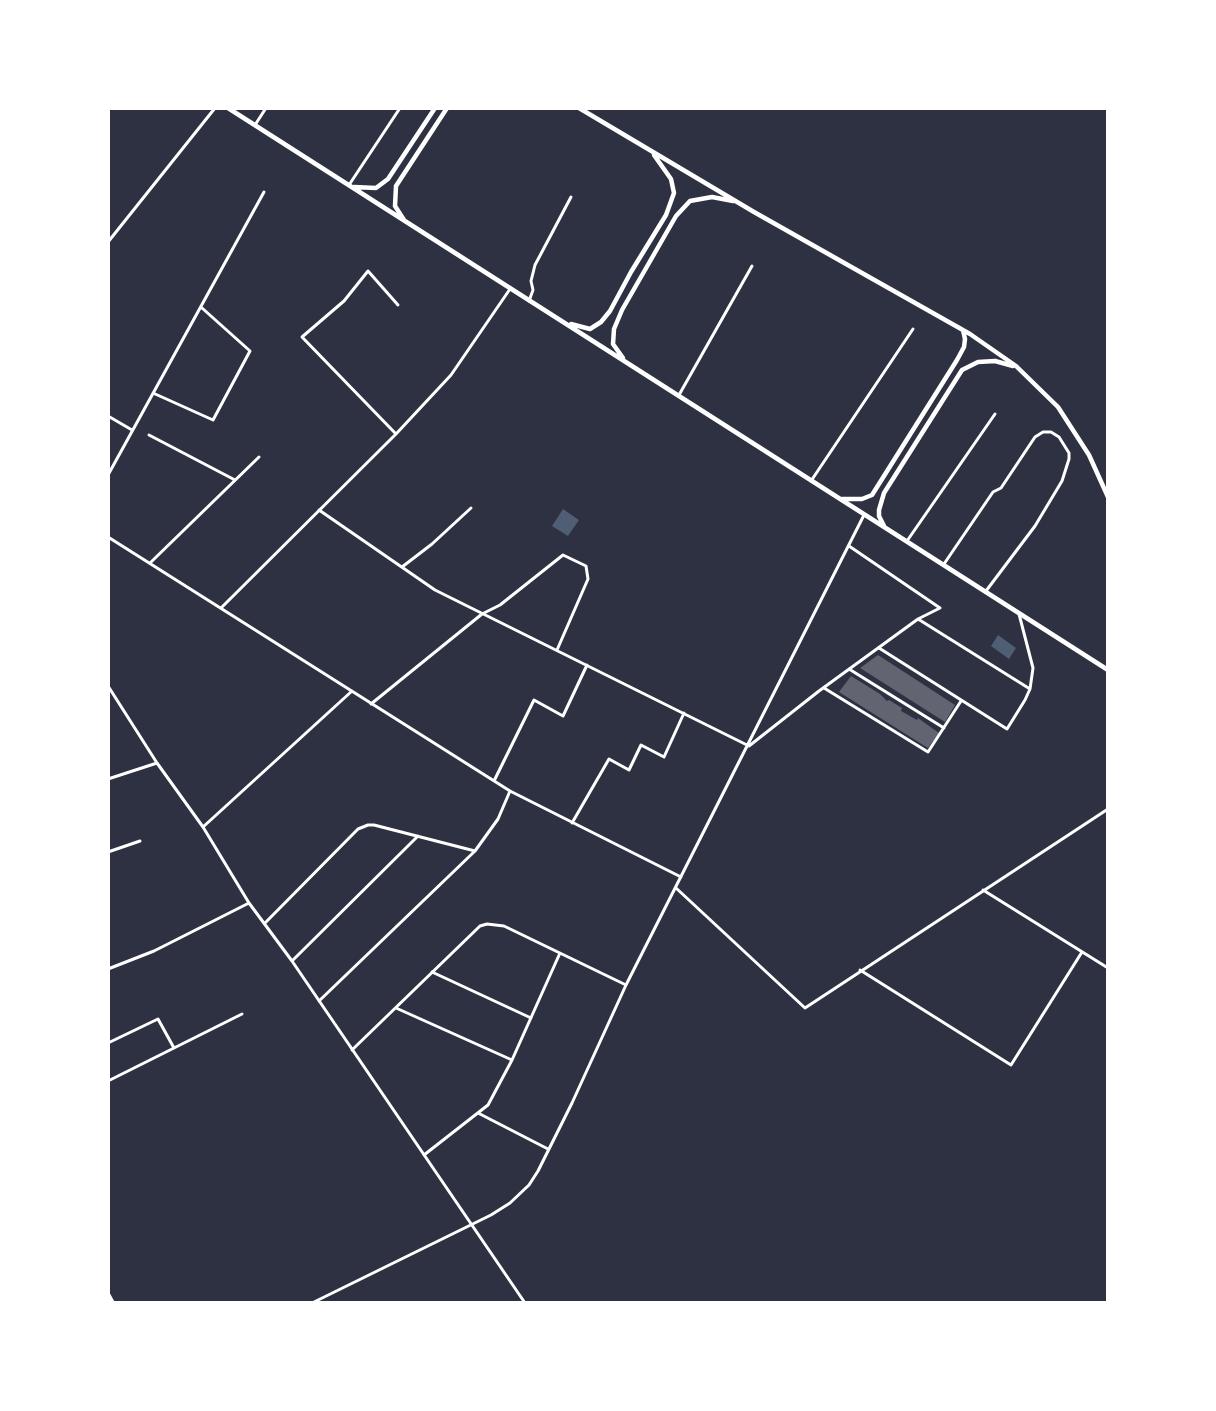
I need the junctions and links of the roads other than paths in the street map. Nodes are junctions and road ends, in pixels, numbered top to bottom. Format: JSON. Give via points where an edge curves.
{"nodes":[{"id":1,"x":215,"y":108,"type":"edge"},
{"id":2,"x":228,"y":108,"type":"edge"},
{"id":3,"x":266,"y":108,"type":"edge"},
{"id":4,"x":400,"y":108,"type":"edge"},
{"id":5,"x":435,"y":108,"type":"edge"},
{"id":6,"x":447,"y":108,"type":"edge"},
{"id":7,"x":579,"y":108,"type":"edge"},
{"id":8,"x":255,"y":125,"type":"junction"},
{"id":9,"x":651,"y":151,"type":"junction"},
{"id":10,"x":349,"y":185,"type":"junction"},
{"id":11,"x":264,"y":192,"type":"dead end"},
{"id":12,"x":571,"y":197,"type":"dead end"},
{"id":13,"x":736,"y":202,"type":"junction"},
{"id":14,"x":405,"y":222,"type":"junction"},
{"id":15,"x":108,"y":242,"type":"edge"},
{"id":16,"x":752,"y":266,"type":"dead end"},
{"id":17,"x":510,"y":289,"type":"junction"},
{"id":18,"x":529,"y":300,"type":"junction"},
{"id":19,"x":398,"y":305,"type":"dead end"},
{"id":20,"x":202,"y":308,"type":"junction"},
{"id":21,"x":562,"y":321,"type":"junction"},
{"id":22,"x":913,"y":329,"type":"dead end"},
{"id":23,"x":963,"y":330,"type":"junction"},
{"id":24,"x":625,"y":361,"type":"junction"},
{"id":25,"x":1016,"y":366,"type":"junction"},
{"id":26,"x":153,"y":393,"type":"junction"},
{"id":27,"x":678,"y":395,"type":"junction"},
{"id":28,"x":995,"y":414,"type":"dead end"},
{"id":29,"x":108,"y":416,"type":"edge"},
{"id":30,"x":132,"y":430,"type":"junction"},
{"id":31,"x":396,"y":434,"type":"junction"},
{"id":32,"x":149,"y":435,"type":"dead end"},
{"id":33,"x":259,"y":457,"type":"dead end"},
{"id":34,"x":108,"y":475,"type":"edge"},
{"id":35,"x":235,"y":480,"type":"junction"},
{"id":36,"x":811,"y":481,"type":"junction"},
{"id":37,"x":1108,"y":497,"type":"edge"},
{"id":38,"x":840,"y":498,"type":"junction"},
{"id":39,"x":471,"y":508,"type":"dead end"},
{"id":40,"x":319,"y":510,"type":"junction"},
{"id":41,"x":864,"y":515,"type":"junction"},
{"id":42,"x":885,"y":527,"type":"junction"},
{"id":43,"x":108,"y":537,"type":"edge"},
{"id":44,"x":907,"y":541,"type":"junction"},
{"id":45,"x":849,"y":546,"type":"junction"},
{"id":46,"x":150,"y":564,"type":"junction"},
{"id":47,"x":944,"y":564,"type":"junction"},
{"id":48,"x":402,"y":568,"type":"junction"},
{"id":49,"x":986,"y":591,"type":"junction"},
{"id":50,"x":221,"y":609,"type":"junction"},
{"id":51,"x":1018,"y":612,"type":"junction"},
{"id":52,"x":482,"y":614,"type":"junction"},
{"id":53,"x":918,"y":619,"type":"junction"},
{"id":54,"x":878,"y":648,"type":"junction"},
{"id":55,"x":557,"y":650,"type":"junction"},
{"id":56,"x":587,"y":665,"type":"junction"},
{"id":57,"x":849,"y":669,"type":"junction"},
{"id":58,"x":1108,"y":670,"type":"edge"},
{"id":59,"x":108,"y":686,"type":"edge"},
{"id":60,"x":824,"y":688,"type":"junction"},
{"id":61,"x":1030,"y":689,"type":"junction"},
{"id":62,"x":352,"y":691,"type":"junction"},
{"id":63,"x":961,"y":701,"type":"junction"},
{"id":64,"x":371,"y":704,"type":"junction"},
{"id":65,"x":684,"y":713,"type":"junction"},
{"id":66,"x":944,"y":728,"type":"junction"},
{"id":67,"x":748,"y":746,"type":"junction"},
{"id":68,"x":157,"y":764,"type":"junction"},
{"id":69,"x":108,"y":779,"type":"edge"},
{"id":70,"x":494,"y":781,"type":"junction"},
{"id":71,"x":510,"y":791,"type":"junction"},
{"id":72,"x":1108,"y":809,"type":"edge"},
{"id":73,"x":572,"y":823,"type":"junction"},
{"id":74,"x":203,"y":827,"type":"junction"},
{"id":75,"x":418,"y":836,"type":"junction"},
{"id":76,"x":140,"y":841,"type":"dead end"},
{"id":77,"x":475,"y":851,"type":"junction"},
{"id":78,"x":108,"y":852,"type":"edge"},
{"id":79,"x":681,"y":877,"type":"junction"},
{"id":80,"x":676,"y":888,"type":"junction"},
{"id":81,"x":983,"y":890,"type":"junction"},
{"id":82,"x":249,"y":903,"type":"junction"},
{"id":83,"x":265,"y":923,"type":"junction"},
{"id":84,"x":1082,"y":952,"type":"junction"},
{"id":85,"x":560,"y":953,"type":"junction"},
{"id":86,"x":292,"y":961,"type":"junction"},
{"id":87,"x":1108,"y":968,"type":"edge"},
{"id":88,"x":108,"y":969,"type":"edge"},
{"id":89,"x":860,"y":970,"type":"junction"},
{"id":90,"x":432,"y":972,"type":"junction"},
{"id":91,"x":626,"y":985,"type":"junction"},
{"id":92,"x":319,"y":1001,"type":"junction"},
{"id":93,"x":396,"y":1008,"type":"junction"},
{"id":94,"x":242,"y":1014,"type":"dead end"},
{"id":95,"x":531,"y":1018,"type":"junction"},
{"id":96,"x":108,"y":1042,"type":"edge"},
{"id":97,"x":174,"y":1048,"type":"junction"},
{"id":98,"x":352,"y":1050,"type":"junction"},
{"id":99,"x":512,"y":1060,"type":"junction"},
{"id":100,"x":108,"y":1081,"type":"edge"},
{"id":101,"x":478,"y":1113,"type":"junction"},
{"id":102,"x":548,"y":1149,"type":"junction"},
{"id":103,"x":424,"y":1155,"type":"junction"},
{"id":104,"x":472,"y":1224,"type":"junction"},
{"id":105,"x":108,"y":1294,"type":"edge"},
{"id":106,"x":113,"y":1303,"type":"edge"},
{"id":107,"x":312,"y":1303,"type":"edge"},
{"id":108,"x":525,"y":1303,"type":"edge"}],
"edges":[{"from":1,"to":15,"type":"street"},
{"from":2,"to":8,"type":"main road"},
{"from":3,"to":8,"type":"street"},
{"from":4,"to":10,"type":"street"},
{"from":5,"to":10,"type":"main road","via":[[388,179],[376,188]]},
{"from":6,"to":14,"type":"main road","via":[[396,186],[395,206]]},
{"from":7,"to":9,"type":"main road"},
{"from":8,"to":10,"type":"main road"},
{"from":9,"to":13,"type":"main road"},
{"from":9,"to":21,"type":"main road","via":[[671,179],[674,193],[666,215],[601,322],[590,329]]},
{"from":10,"to":14,"type":"main road"},
{"from":11,"to":20,"type":"street"},
{"from":12,"to":18,"type":"street","via":[[535,265]]},
{"from":13,"to":23,"type":"main road"},
{"from":13,"to":24,"type":"main road","via":[[712,197],[690,201],[676,216],[614,329],[613,344]]},
{"from":14,"to":17,"type":"main road"},
{"from":16,"to":27,"type":"street"},
{"from":17,"to":18,"type":"main road"},
{"from":17,"to":31,"type":"street","via":[[453,372]]},
{"from":18,"to":21,"type":"main road"},
{"from":19,"to":31,"type":"street","via":[[368,271],[344,301],[302,337]]},
{"from":20,"to":26,"type":"street"},
{"from":20,"to":26,"type":"street","via":[[250,351],[213,420]]},
{"from":21,"to":24,"type":"main road"},
{"from":22,"to":36,"type":"street"},
{"from":23,"to":25,"type":"main road"},
{"from":23,"to":38,"type":"main road","via":[[964,347],[957,360],[872,495],[862,499]]},
{"from":24,"to":27,"type":"main road"},
{"from":25,"to":37,"type":"main road","via":[[1058,407],[1089,455]]},
{"from":25,"to":42,"type":"main road","via":[[978,362],[962,370],[884,493],[879,516]]},
{"from":26,"to":30,"type":"street"},
{"from":27,"to":36,"type":"main road"},
{"from":28,"to":44,"type":"street"},
{"from":29,"to":30,"type":"street"},
{"from":30,"to":34,"type":"street"},
{"from":31,"to":40,"type":"street"},
{"from":32,"to":35,"type":"street"},
{"from":33,"to":35,"type":"street"},
{"from":35,"to":46,"type":"street"},
{"from":36,"to":38,"type":"main road"},
{"from":38,"to":41,"type":"main road"},
{"from":39,"to":48,"type":"street"},
{"from":40,"to":48,"type":"street"},
{"from":40,"to":50,"type":"street"},
{"from":41,"to":42,"type":"main road"},
{"from":41,"to":45,"type":"street"},
{"from":42,"to":44,"type":"main road"},
{"from":43,"to":46,"type":"street"},
{"from":44,"to":47,"type":"main road"},
{"from":45,"to":53,"type":"street","via":[[940,608]]},
{"from":45,"to":67,"type":"street"},
{"from":46,"to":50,"type":"street"},
{"from":47,"to":49,"type":"main road"},
{"from":47,"to":49,"type":"street","via":[[1035,437],[1043,432],[1059,437],[1069,453],[1062,481],[1035,526]]},
{"from":48,"to":52,"type":"street"},
{"from":49,"to":51,"type":"main road"},
{"from":50,"to":62,"type":"street"},
{"from":51,"to":58,"type":"main road"},
{"from":51,"to":61,"type":"street","via":[[1033,668]]},
{"from":52,"to":55,"type":"street"},
{"from":52,"to":55,"type":"street","via":[[500,605],[563,555],[579,562],[586,566],[588,579]]},
{"from":52,"to":64,"type":"street"},
{"from":53,"to":54,"type":"street"},
{"from":53,"to":61,"type":"street"},
{"from":54,"to":57,"type":"street"},
{"from":54,"to":63,"type":"street"},
{"from":55,"to":56,"type":"street"},
{"from":56,"to":65,"type":"street"},
{"from":56,"to":70,"type":"street","via":[[563,716],[534,700]]},
{"from":57,"to":60,"type":"street"},
{"from":57,"to":66,"type":"street"},
{"from":59,"to":68,"type":"street"},
{"from":60,"to":66,"type":"street","via":[[928,752]]},
{"from":60,"to":67,"type":"street"},
{"from":61,"to":63,"type":"street","via":[[1007,729]]},
{"from":62,"to":64,"type":"street"},
{"from":62,"to":74,"type":"street"},
{"from":63,"to":66,"type":"street"},
{"from":64,"to":70,"type":"street"},
{"from":65,"to":67,"type":"street"},
{"from":65,"to":73,"type":"street","via":[[664,757],[641,745],[628,770],[609,759]]},
{"from":67,"to":79,"type":"street"},
{"from":68,"to":69,"type":"street"},
{"from":68,"to":74,"type":"street"},
{"from":70,"to":71,"type":"street"},
{"from":71,"to":73,"type":"street"},
{"from":71,"to":77,"type":"street"},
{"from":72,"to":81,"type":"street"},
{"from":73,"to":79,"type":"street"},
{"from":74,"to":82,"type":"street"},
{"from":75,"to":77,"type":"street"},
{"from":75,"to":83,"type":"street","via":[[374,825],[358,829]]},
{"from":75,"to":86,"type":"street"},
{"from":76,"to":78,"type":"street"},
{"from":77,"to":92,"type":"street"},
{"from":79,"to":80,"type":"street"},
{"from":80,"to":89,"type":"street","via":[[806,1008]]},
{"from":80,"to":91,"type":"street"},
{"from":81,"to":84,"type":"street"},
{"from":81,"to":89,"type":"street"},
{"from":82,"to":83,"type":"street"},
{"from":82,"to":88,"type":"street","via":[[154,951]]},
{"from":83,"to":86,"type":"street"},
{"from":84,"to":87,"type":"street"},
{"from":84,"to":89,"type":"street","via":[[1011,1065]]},
{"from":85,"to":90,"type":"street","via":[[504,926],[487,924],[480,926]]},
{"from":85,"to":91,"type":"street"},
{"from":85,"to":95,"type":"street"},
{"from":86,"to":92,"type":"street"},
{"from":90,"to":93,"type":"street"},
{"from":90,"to":95,"type":"street"},
{"from":91,"to":102,"type":"street"},
{"from":92,"to":98,"type":"street"},
{"from":93,"to":98,"type":"street"},
{"from":93,"to":99,"type":"street"},
{"from":94,"to":97,"type":"street"},
{"from":95,"to":99,"type":"street"},
{"from":96,"to":97,"type":"street","via":[[158,1019]]},
{"from":97,"to":100,"type":"street"},
{"from":98,"to":103,"type":"street"},
{"from":99,"to":101,"type":"street","via":[[488,1105]]},
{"from":101,"to":102,"type":"street"},
{"from":101,"to":103,"type":"street"},
{"from":102,"to":104,"type":"street","via":[[521,1194]]},
{"from":103,"to":104,"type":"street"},
{"from":104,"to":107,"type":"street"},
{"from":104,"to":108,"type":"street"},
{"from":105,"to":106,"type":"street"}]}
